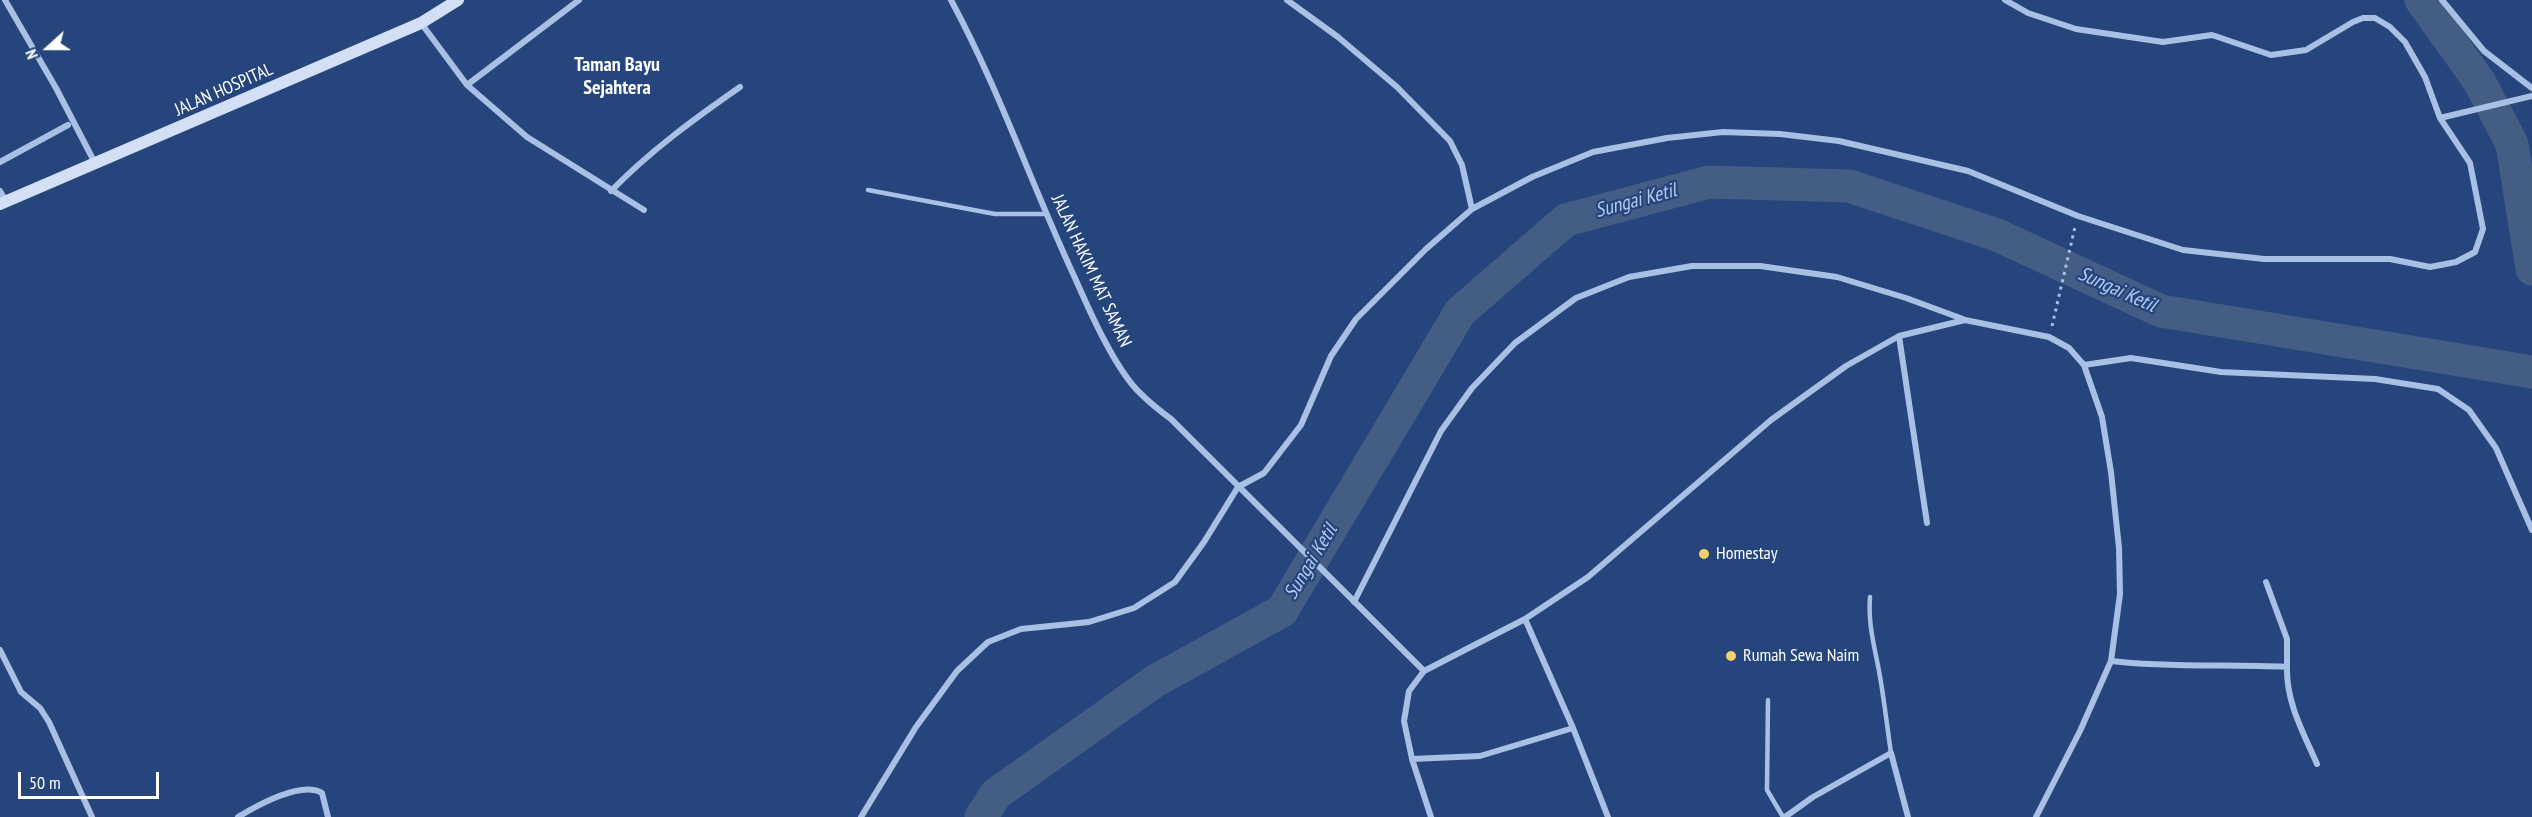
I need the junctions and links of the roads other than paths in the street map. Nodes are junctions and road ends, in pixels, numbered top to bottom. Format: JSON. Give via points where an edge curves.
{"nodes":[{"id":1,"x":5,"y":0,"type":"edge"},
{"id":2,"x":458,"y":0,"type":"edge"},
{"id":3,"x":579,"y":0,"type":"edge"},
{"id":4,"x":951,"y":0,"type":"edge"},
{"id":5,"x":1287,"y":0,"type":"edge"},
{"id":6,"x":2005,"y":0,"type":"edge"},
{"id":7,"x":2442,"y":0,"type":"edge"},
{"id":8,"x":422,"y":23,"type":"junction"},
{"id":9,"x":467,"y":85,"type":"junction"},
{"id":10,"x":740,"y":87,"type":"dead end"},
{"id":11,"x":2532,"y":88,"type":"edge"},
{"id":12,"x":2530,"y":97,"type":"edge"},
{"id":13,"x":2440,"y":118,"type":"junction"},
{"id":14,"x":68,"y":125,"type":"dead end"},
{"id":15,"x":0,"y":162,"type":"edge"},
{"id":16,"x":96,"y":165,"type":"junction"},
{"id":17,"x":868,"y":190,"type":"dead end"},
{"id":18,"x":611,"y":191,"type":"junction"},
{"id":19,"x":2,"y":199,"type":"edge"},
{"id":20,"x":1472,"y":209,"type":"junction"},
{"id":21,"x":644,"y":210,"type":"dead end"},
{"id":22,"x":1047,"y":214,"type":"junction"},
{"id":23,"x":1965,"y":320,"type":"junction"},
{"id":24,"x":1899,"y":336,"type":"junction"},
{"id":25,"x":2084,"y":365,"type":"junction"},
{"id":26,"x":1238,"y":487,"type":"junction"},
{"id":27,"x":1927,"y":523,"type":"dead end"},
{"id":28,"x":2532,"y":530,"type":"edge"},
{"id":29,"x":2266,"y":582,"type":"dead end"},
{"id":30,"x":1870,"y":597,"type":"dead end"},
{"id":31,"x":1353,"y":602,"type":"junction"},
{"id":32,"x":1525,"y":619,"type":"junction"},
{"id":33,"x":0,"y":650,"type":"edge"},
{"id":34,"x":2111,"y":661,"type":"junction"},
{"id":35,"x":2287,"y":667,"type":"junction"},
{"id":36,"x":1424,"y":671,"type":"junction"},
{"id":37,"x":1768,"y":700,"type":"dead end"},
{"id":38,"x":1573,"y":728,"type":"junction"},
{"id":39,"x":1891,"y":753,"type":"junction"},
{"id":40,"x":1412,"y":759,"type":"junction"},
{"id":41,"x":2317,"y":764,"type":"dead end"},
{"id":42,"x":92,"y":817,"type":"edge"},
{"id":43,"x":237,"y":817,"type":"edge"},
{"id":44,"x":327,"y":817,"type":"edge"},
{"id":45,"x":861,"y":817,"type":"edge"},
{"id":46,"x":1431,"y":817,"type":"edge"},
{"id":47,"x":1608,"y":817,"type":"edge"},
{"id":48,"x":1784,"y":817,"type":"edge"},
{"id":49,"x":1908,"y":817,"type":"edge"},
{"id":50,"x":2036,"y":817,"type":"edge"}],
"edges":[{"from":1,"to":16,"type":"street"},
{"from":2,"to":8,"type":"main road","name":"JALAN HOSPITAL"},
{"from":3,"to":9,"type":"street"},
{"from":4,"to":22,"type":"street","name":"JALAN HAKIM MAT SAMAN","via":[[984,64]]},
{"from":5,"to":20,"type":"street","via":[[1397,87],[1450,141],[1462,165]]},
{"from":6,"to":13,"type":"street","via":[[2028,13],[2076,29],[2163,42],[2212,35],[2271,55],[2306,50],[2353,22],[2375,18],[2405,42],[2425,77]]},
{"from":7,"to":11,"type":"street","via":[[2484,51]]},
{"from":8,"to":9,"type":"street"},
{"from":8,"to":16,"type":"main road","name":"JALAN HOSPITAL"},
{"from":9,"to":18,"type":"street","via":[[527,137]]},
{"from":10,"to":18,"type":"street","via":[[679,130]]},
{"from":12,"to":13,"type":"street"},
{"from":13,"to":20,"type":"street","via":[[2470,163],[2483,229],[2475,252],[2456,262],[2430,267],[2390,259],[2264,259],[2182,250],[2078,216],[1968,171],[1839,141],[1780,134],[1723,132],[1593,152],[1532,177]]},
{"from":14,"to":15,"type":"street"},
{"from":16,"to":19,"type":"main road","name":"JALAN HOSPITAL"},
{"from":17,"to":22,"type":"lane","via":[[995,214]]},
{"from":18,"to":21,"type":"street"},
{"from":20,"to":26,"type":"street","via":[[1356,319],[1331,356],[1300,425],[1264,473]]},
{"from":22,"to":26,"type":"street","name":"JALAN HAKIM MAT SAMAN","via":[[1099,328],[1138,392],[1171,419]]},
{"from":23,"to":24,"type":"street"},
{"from":23,"to":25,"type":"street","via":[[2049,337],[2069,348]]},
{"from":23,"to":31,"type":"street","via":[[1837,277],[1760,266],[1692,266],[1629,277],[1576,298],[1515,343],[1472,388],[1441,431]]},
{"from":24,"to":27,"type":"street"},
{"from":24,"to":32,"type":"street","via":[[1846,366],[1771,420],[1588,577]]},
{"from":25,"to":28,"type":"street","via":[[2131,358],[2221,372],[2374,379],[2438,389],[2469,410],[2496,448]]},
{"from":25,"to":34,"type":"street","via":[[2102,417],[2119,548],[2120,594]]},
{"from":26,"to":31,"type":"street","name":"JALAN HAKIM MAT SAMAN"},
{"from":26,"to":45,"type":"street","via":[[1175,582],[1134,608],[1089,622],[1021,629],[988,642],[950,680]]},
{"from":29,"to":35,"type":"street","via":[[2287,639]]},
{"from":30,"to":39,"type":"lane","via":[[1871,641]]},
{"from":31,"to":36,"type":"street","name":"JALAN HAKIM MAT SAMAN"},
{"from":32,"to":36,"type":"street"},
{"from":32,"to":38,"type":"street"},
{"from":33,"to":42,"type":"street","via":[[21,693],[40,708],[49,722]]},
{"from":34,"to":35,"type":"street","via":[[2174,667]]},
{"from":34,"to":50,"type":"street"},
{"from":35,"to":41,"type":"street","via":[[2286,687],[2293,710]]},
{"from":36,"to":40,"type":"street","via":[[1409,692],[1404,721]]},
{"from":37,"to":48,"type":"lane","via":[[1767,790]]},
{"from":38,"to":40,"type":"street","via":[[1480,756]]},
{"from":38,"to":47,"type":"street"},
{"from":39,"to":48,"type":"street"},
{"from":39,"to":49,"type":"street"},
{"from":40,"to":46,"type":"street"},
{"from":43,"to":44,"type":"street","via":[[275,797],[307,789],[322,793]]}]}
